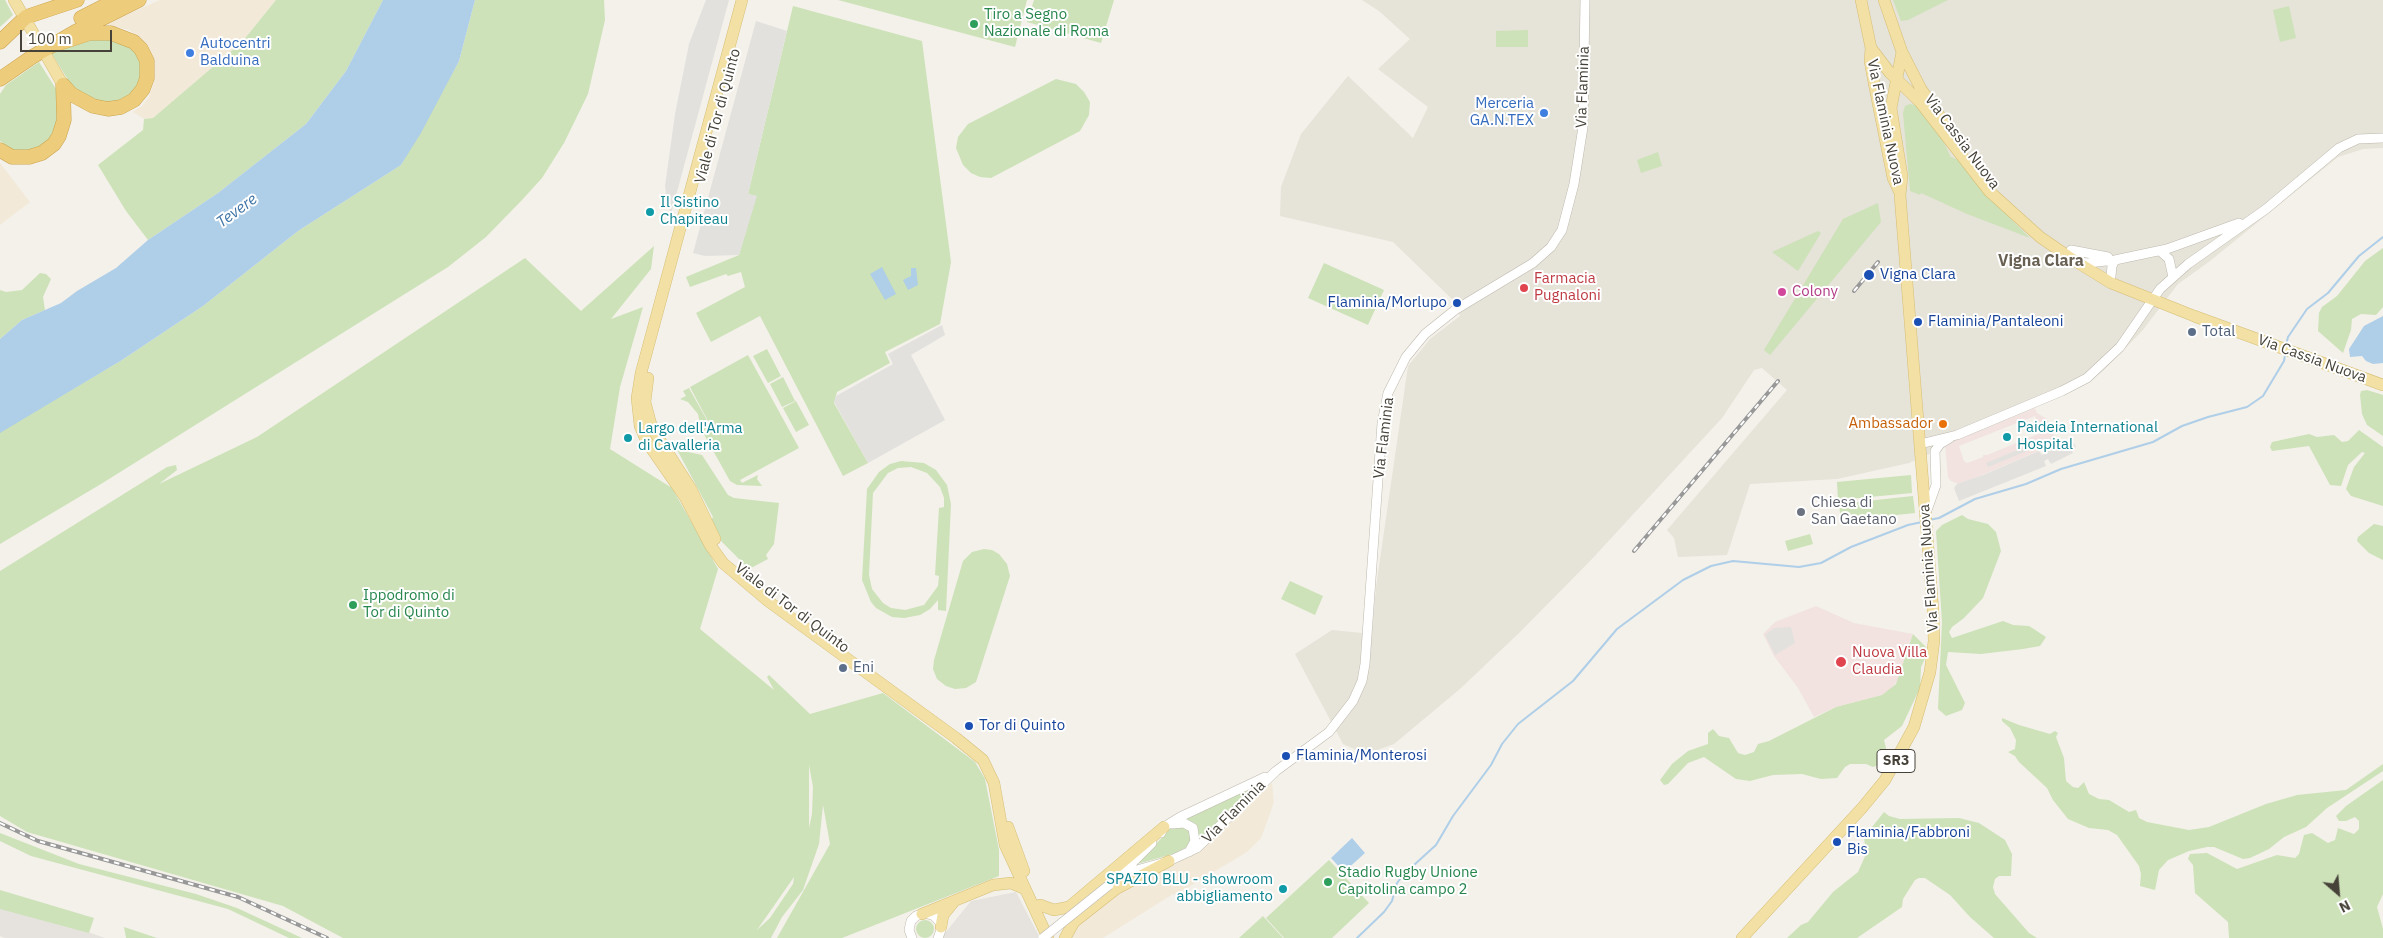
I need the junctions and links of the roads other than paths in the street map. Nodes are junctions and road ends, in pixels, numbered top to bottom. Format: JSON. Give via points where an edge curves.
{"nodes":[{"id":1,"x":14,"y":0,"type":"edge"},
{"id":2,"x":77,"y":0,"type":"edge"},
{"id":3,"x":116,"y":0,"type":"edge"},
{"id":4,"x":139,"y":0,"type":"edge"},
{"id":5,"x":742,"y":0,"type":"edge"},
{"id":6,"x":750,"y":0,"type":"edge"},
{"id":7,"x":1585,"y":0,"type":"edge"},
{"id":8,"x":1861,"y":0,"type":"edge"},
{"id":9,"x":1884,"y":0,"type":"edge"},
{"id":10,"x":24,"y":18,"type":"junction"},
{"id":11,"x":35,"y":36,"type":"dead end"},
{"id":12,"x":0,"y":42,"type":"edge"},
{"id":13,"x":1871,"y":48,"type":"junction"},
{"id":14,"x":49,"y":51,"type":"junction"},
{"id":15,"x":1902,"y":52,"type":"junction"},
{"id":16,"x":19,"y":65,"type":"junction"},
{"id":17,"x":0,"y":68,"type":"edge"},
{"id":18,"x":0,"y":79,"type":"edge"},
{"id":19,"x":1898,"y":81,"type":"junction"},
{"id":20,"x":63,"y":84,"type":"junction"},
{"id":21,"x":0,"y":86,"type":"edge"},
{"id":22,"x":2383,"y":138,"type":"edge"},
{"id":23,"x":0,"y":150,"type":"edge"},
{"id":24,"x":1900,"y":195,"type":"junction"},
{"id":25,"x":2253,"y":218,"type":"junction"},
{"id":26,"x":2224,"y":237,"type":"junction"},
{"id":27,"x":2193,"y":241,"type":"junction"},
{"id":28,"x":2160,"y":251,"type":"junction"},
{"id":29,"x":2072,"y":255,"type":"junction"},
{"id":30,"x":2131,"y":256,"type":"junction"},
{"id":31,"x":2116,"y":260,"type":"junction"},
{"id":32,"x":2091,"y":263,"type":"junction"},
{"id":33,"x":2111,"y":276,"type":"junction"},
{"id":34,"x":2173,"y":277,"type":"junction"},
{"id":35,"x":2129,"y":289,"type":"junction"},
{"id":36,"x":2153,"y":299,"type":"junction"},
{"id":37,"x":2383,"y":385,"type":"edge"},
{"id":38,"x":1957,"y":435,"type":"junction"},
{"id":39,"x":1920,"y":444,"type":"junction"},
{"id":40,"x":1926,"y":513,"type":"junction"},
{"id":41,"x":1276,"y":771,"type":"junction"},
{"id":42,"x":1167,"y":826,"type":"junction"},
{"id":43,"x":1189,"y":852,"type":"junction"},
{"id":44,"x":1011,"y":861,"type":"junction"},
{"id":45,"x":1169,"y":861,"type":"junction"},
{"id":46,"x":994,"y":884,"type":"junction"},
{"id":47,"x":1108,"y":886,"type":"junction"},
{"id":48,"x":1025,"y":889,"type":"junction"},
{"id":49,"x":958,"y":899,"type":"junction"},
{"id":50,"x":1040,"y":905,"type":"junction"},
{"id":51,"x":922,"y":914,"type":"junction"},
{"id":52,"x":941,"y":934,"type":"edge"},
{"id":53,"x":912,"y":938,"type":"edge"},
{"id":54,"x":1043,"y":938,"type":"edge"},
{"id":55,"x":1048,"y":938,"type":"edge"},
{"id":56,"x":1056,"y":938,"type":"edge"},
{"id":57,"x":1065,"y":938,"type":"edge"},
{"id":58,"x":1742,"y":938,"type":"edge"}],
"edges":[{"from":1,"to":10,"type":"main road"},
{"from":2,"to":10,"type":"highway"},
{"from":3,"to":17,"type":"highway"},
{"from":4,"to":14,"type":"highway"},
{"from":5,"to":44,"type":"main road","name":"Viale di Tor di Quinto","via":[[641,373],[637,398],[640,426],[722,563],[780,610],[983,760],[992,777],[1002,834]]},
{"from":6,"to":50,"type":"main road","name":"Viale di Tor di Quinto","via":[[648,375],[645,398],[648,416],[658,440],[692,489],[717,544],[727,558],[771,595],[988,755],[1001,781],[1014,846]]},
{"from":7,"to":41,"type":"street","name":"Via Flaminia","via":[[1583,123],[1566,220],[1556,241],[1537,260],[1432,327],[1409,352],[1396,375],[1383,417],[1362,681],[1351,705],[1332,729]]},
{"from":8,"to":13,"type":"main road","name":"Via Flaminia Nuova"},
{"from":9,"to":15,"type":"main road","name":"Via Cassia Nuova"},
{"from":10,"to":11,"type":"main road"},
{"from":10,"to":12,"type":"highway"},
{"from":13,"to":19,"type":"main road","name":"Via Cassia Nuova"},
{"from":13,"to":24,"type":"main road","name":"Via Flaminia Nuova","via":[[1874,83],[1893,178]]},
{"from":14,"to":16,"type":"highway"},
{"from":14,"to":20,"type":"main road"},
{"from":14,"to":20,"type":"highway","via":[[90,33],[111,33],[134,42],[147,61],[143,90],[121,107],[93,106],[71,94]]},
{"from":15,"to":19,"type":"main road","name":"Via Flaminia Nuova"},
{"from":15,"to":29,"type":"main road","name":"Via Cassia Nuova","via":[[1921,89],[1982,172],[2018,209]]},
{"from":16,"to":18,"type":"highway"},
{"from":16,"to":21,"type":"highway"},
{"from":19,"to":24,"type":"main road","name":"Via Flaminia Nuova","via":[[1891,108],[1902,176]]},
{"from":19,"to":29,"type":"main road","name":"Via Cassia Nuova","via":[[1920,102],[1989,191],[2040,237]]},
{"from":20,"to":23,"type":"highway","via":[[64,120],[54,144],[29,157],[12,157]]},
{"from":22,"to":25,"type":"street","via":[[2361,139],[2339,148]]},
{"from":24,"to":39,"type":"main road","name":"Via Flaminia Nuova"},
{"from":25,"to":26,"type":"street"},
{"from":25,"to":27,"type":"street"},
{"from":26,"to":27,"type":"street"},
{"from":26,"to":34,"type":"street"},
{"from":27,"to":28,"type":"street"},
{"from":28,"to":30,"type":"street"},
{"from":28,"to":34,"type":"street","via":[[2169,259]]},
{"from":29,"to":30,"type":"street"},
{"from":29,"to":32,"type":"main road","name":"Via Cassia Nuova"},
{"from":29,"to":35,"type":"main road","name":"Via Cassia Nuova","via":[[2105,280]]},
{"from":30,"to":31,"type":"street"},
{"from":31,"to":32,"type":"street"},
{"from":31,"to":33,"type":"street"},
{"from":32,"to":33,"type":"main road","name":"Via Cassia Nuova"},
{"from":33,"to":35,"type":"main road","name":"Via Cassia Nuova"},
{"from":34,"to":36,"type":"street"},
{"from":35,"to":36,"type":"main road","name":"Via Cassia Nuova"},
{"from":36,"to":37,"type":"main road","name":"Via Cassia Nuova"},
{"from":36,"to":38,"type":"street","via":[[2120,347],[2086,378]]},
{"from":38,"to":39,"type":"street"},
{"from":38,"to":40,"type":"street","via":[[1935,451],[1936,485]]},
{"from":39,"to":40,"type":"main road","name":"Via Flaminia Nuova"},
{"from":40,"to":58,"type":"main road","name":"Via Flaminia Nuova","number":"SR3","via":[[1933,651],[1923,698],[1911,733],[1871,797]]},
{"from":41,"to":42,"type":"street","name":"Via Flaminia","via":[[1191,811]]},
{"from":41,"to":43,"type":"street","name":"Via Flaminia","via":[[1208,839]]},
{"from":42,"to":43,"type":"street","via":[[1184,823],[1193,828],[1196,839]]},
{"from":42,"to":47,"type":"street","name":"Via Flaminia"},
{"from":42,"to":50,"type":"main road","via":[[1069,907],[1054,910]]},
{"from":43,"to":45,"type":"street","name":"Via Flaminia"},
{"from":44,"to":46,"type":"main road","via":[[1006,875]]},
{"from":44,"to":48,"type":"main road"},
{"from":45,"to":47,"type":"street","name":"Via Flaminia","via":[[1138,869]]},
{"from":45,"to":57,"type":"main road","via":[[1116,889],[1074,922]]},
{"from":46,"to":48,"type":"main road","via":[[1012,883]]},
{"from":46,"to":49,"type":"main road"},
{"from":47,"to":54,"type":"street","name":"Via Flaminia","bridge":true},
{"from":48,"to":55,"type":"main road"},
{"from":49,"to":51,"type":"main road"},
{"from":49,"to":52,"type":"main road","via":[[945,912]]},
{"from":50,"to":56,"type":"main road"},
{"from":51,"to":52,"type":"street","via":[[936,917]]},
{"from":51,"to":53,"type":"street","via":[[910,923]]}]}
